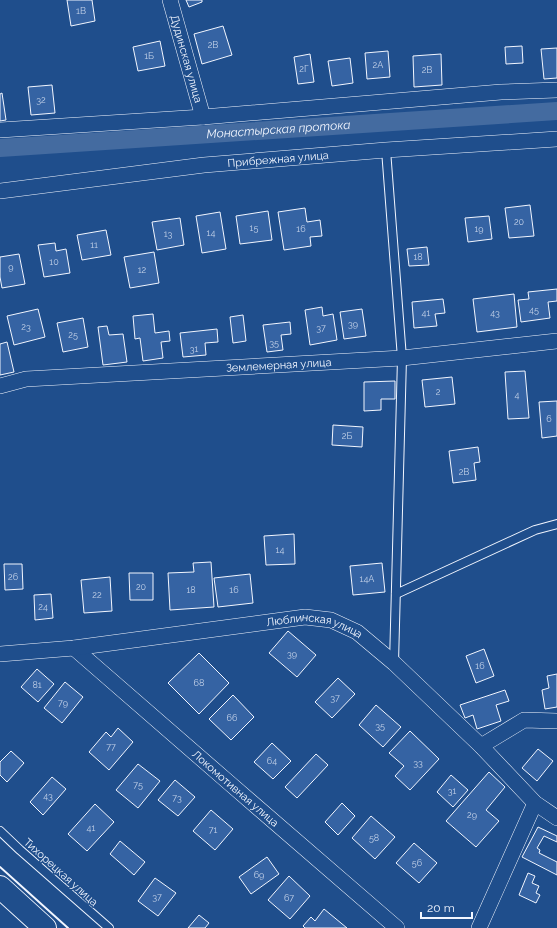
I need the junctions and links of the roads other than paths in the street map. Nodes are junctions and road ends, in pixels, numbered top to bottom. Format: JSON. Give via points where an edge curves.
{"nodes":[{"id":1,"x":170,"y":0,"type":"edge"},
{"id":2,"x":557,"y":90,"type":"edge"},
{"id":3,"x":203,"y":117,"type":"junction"},
{"id":4,"x":0,"y":130,"type":"edge"},
{"id":5,"x":557,"y":139,"type":"edge"},
{"id":6,"x":386,"y":150,"type":"junction"},
{"id":7,"x":0,"y":191,"type":"edge"},
{"id":8,"x":557,"y":341,"type":"edge"},
{"id":9,"x":402,"y":358,"type":"junction"},
{"id":10,"x":0,"y":386,"type":"edge"},
{"id":11,"x":557,"y":524,"type":"edge"},
{"id":12,"x":396,"y":594,"type":"junction"},
{"id":13,"x":74,"y":648,"type":"junction"},
{"id":14,"x":0,"y":654,"type":"edge"},
{"id":15,"x":394,"y":663,"type":"junction"},
{"id":16,"x":557,"y":721,"type":"edge"},
{"id":17,"x":481,"y":746,"type":"junction"},
{"id":18,"x":535,"y":803,"type":"junction"},
{"id":19,"x":557,"y":818,"type":"edge"},
{"id":20,"x":0,"y":831,"type":"edge"},
{"id":21,"x":0,"y":887,"type":"edge"},
{"id":22,"x":45,"y":928,"type":"edge"},
{"id":23,"x":108,"y":928,"type":"edge"},
{"id":24,"x":397,"y":928,"type":"edge"},
{"id":25,"x":479,"y":928,"type":"edge"}],
"edges":[{"from":1,"to":3,"type":"street","name":"Дудинская улица"},
{"from":2,"to":3,"type":"street"},
{"from":3,"to":4,"type":"street"},
{"from":5,"to":6,"type":"street","name":"Прибрежная улица"},
{"from":6,"to":7,"type":"street","name":"Прибрежная улица","via":[[204,164]]},
{"from":6,"to":9,"type":"lane"},
{"from":8,"to":9,"type":"street","name":"Землемерная улица"},
{"from":9,"to":10,"type":"street","name":"Землемерная улица","via":[[26,379]]},
{"from":9,"to":12,"type":"lane"},
{"from":11,"to":12,"type":"lane","via":[[535,530]]},
{"from":12,"to":15,"type":"lane"},
{"from":13,"to":14,"type":"street","name":"Люблинская улица"},
{"from":13,"to":15,"type":"street","name":"Люблинская улица","via":[[305,617],[331,620],[357,632]]},
{"from":13,"to":24,"type":"street","name":"Локомотивная улица"},
{"from":15,"to":17,"type":"street","name":"Люблинская улица"},
{"from":16,"to":17,"type":"street","via":[[524,720]]},
{"from":17,"to":18,"type":"street","name":"Люблинская улица"},
{"from":18,"to":19,"type":"street","name":"Люблинская улица"},
{"from":18,"to":25,"type":"street"},
{"from":20,"to":23,"type":"lane","name":"Тихорецкая улица"},
{"from":21,"to":22,"type":"main road"}]}
